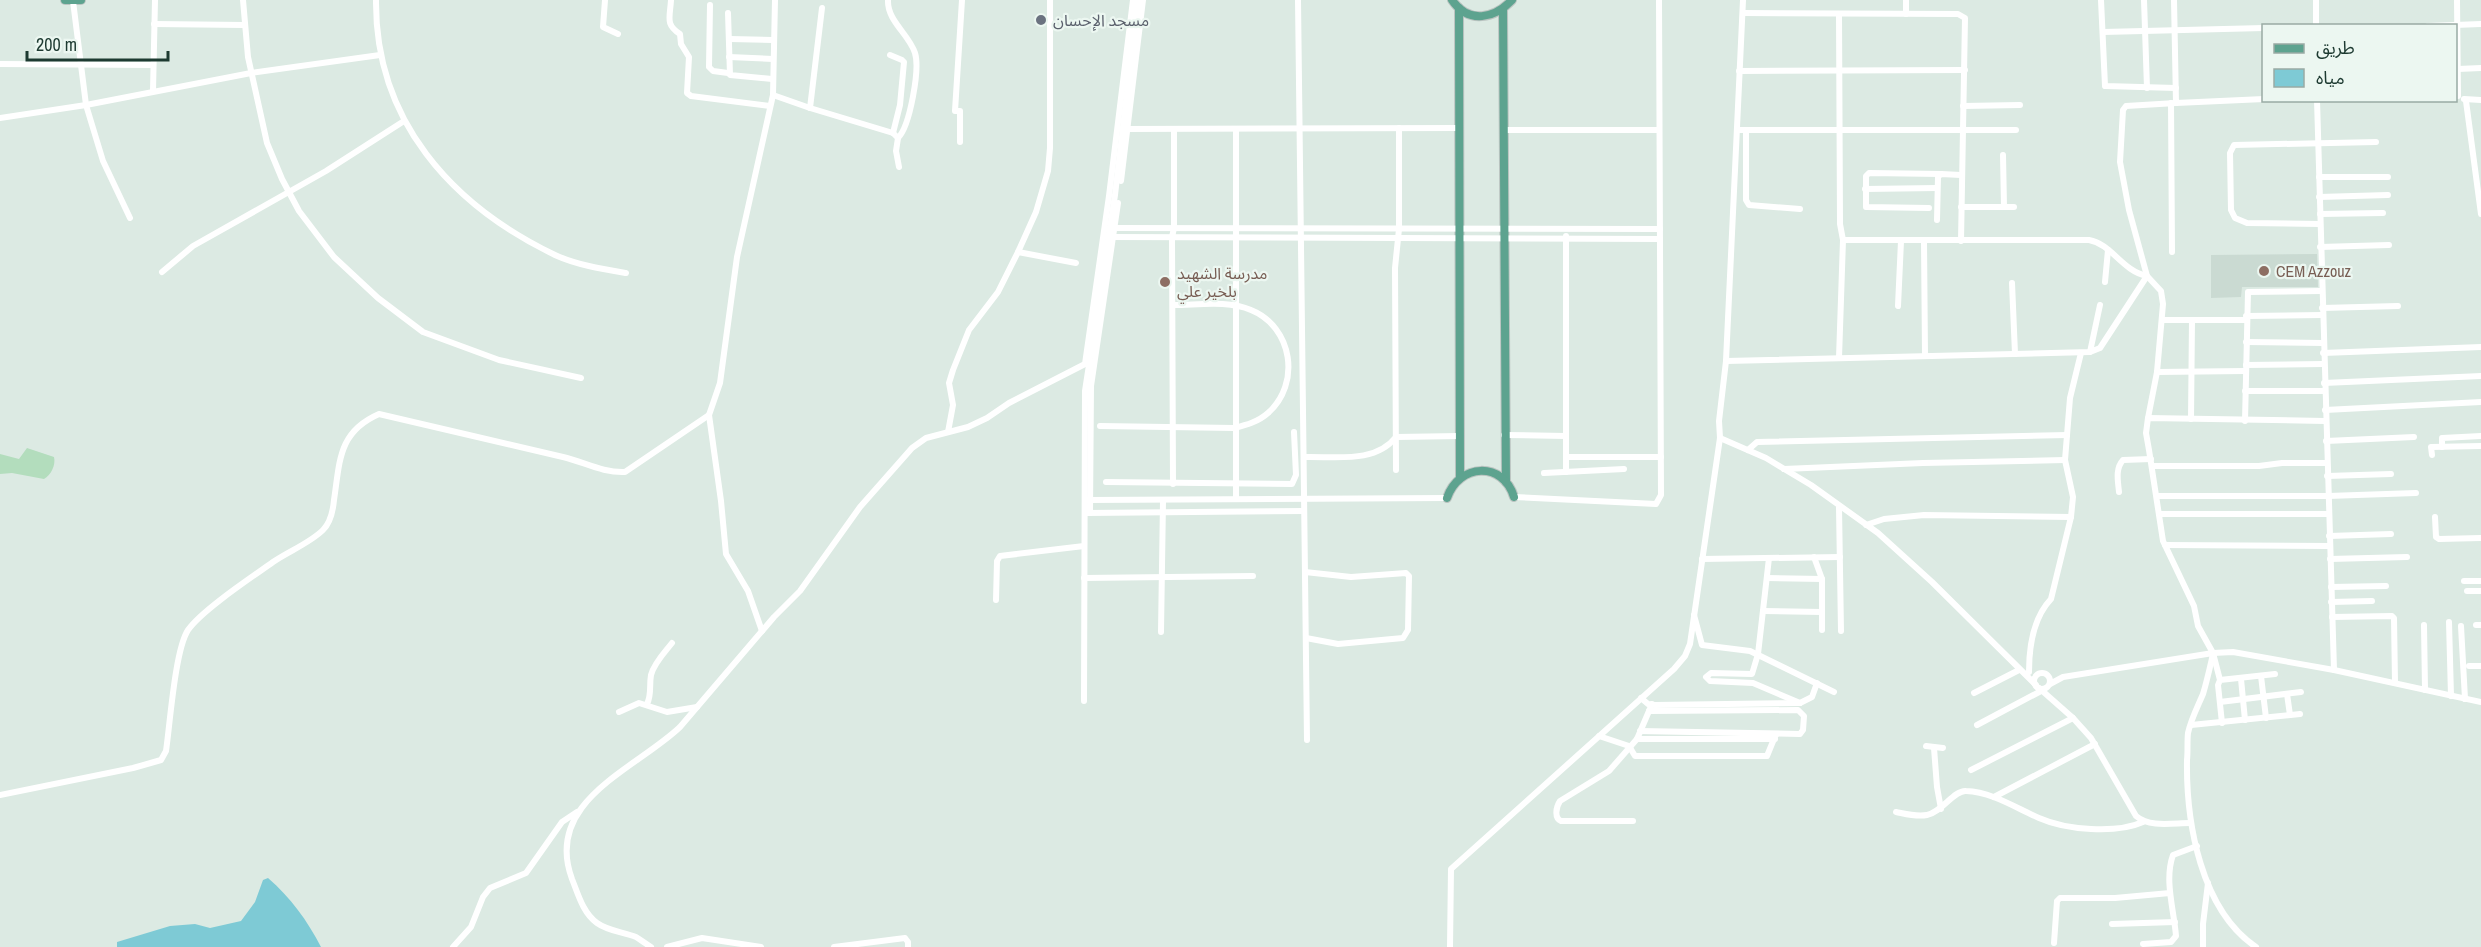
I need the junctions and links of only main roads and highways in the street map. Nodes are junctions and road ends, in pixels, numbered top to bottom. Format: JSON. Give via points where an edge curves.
{"nodes":[{"id":1,"x":1452,"y":0,"type":"edge"},
{"id":2,"x":1511,"y":1,"type":"edge"},
{"id":3,"x":1459,"y":8,"type":"junction"},
{"id":4,"x":1503,"y":10,"type":"junction"},
{"id":5,"x":1460,"y":478,"type":"junction"},
{"id":6,"x":1506,"y":482,"type":"junction"},
{"id":7,"x":1514,"y":497,"type":"road end"},
{"id":8,"x":1447,"y":498,"type":"road end"}],
"edges":[{"from":1,"to":3,"type":"main road"},
{"from":2,"to":4,"type":"main road"},
{"from":3,"to":4,"type":"main road","via":[[1480,17]]},
{"from":3,"to":5,"type":"main road"},
{"from":4,"to":6,"type":"main road"},
{"from":5,"to":6,"type":"main road","via":[[1486,471]]},
{"from":5,"to":8,"type":"main road"},
{"from":6,"to":7,"type":"main road"}]}
